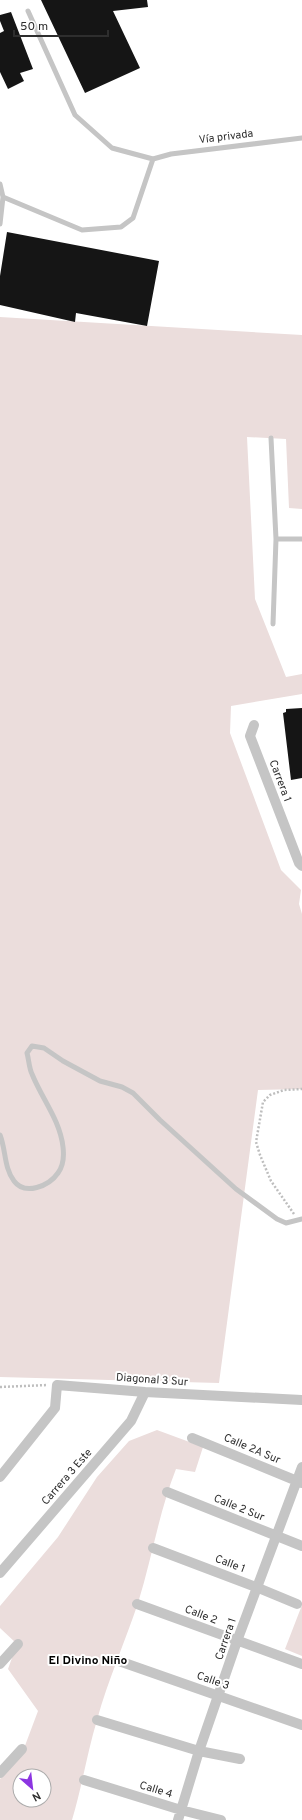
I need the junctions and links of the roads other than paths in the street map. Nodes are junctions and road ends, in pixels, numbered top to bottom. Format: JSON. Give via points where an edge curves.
{"nodes":[{"id":1,"x":28,"y":11,"type":"dead end"},
{"id":2,"x":302,"y":138,"type":"edge"},
{"id":3,"x":153,"y":159,"type":"junction"},
{"id":4,"x":0,"y":184,"type":"edge"},
{"id":5,"x":2,"y":196,"type":"edge"},
{"id":6,"x":0,"y":224,"type":"edge"},
{"id":7,"x":271,"y":438,"type":"dead end"},
{"id":8,"x":276,"y":539,"type":"junction"},
{"id":9,"x":302,"y":539,"type":"edge"},
{"id":10,"x":273,"y":624,"type":"dead end"},
{"id":11,"x":254,"y":725,"type":"dead end"},
{"id":12,"x":302,"y":866,"type":"edge"},
{"id":13,"x":0,"y":1135,"type":"edge"},
{"id":14,"x":300,"y":1220,"type":"edge"},
{"id":15,"x":145,"y":1392,"type":"junction"},
{"id":16,"x":302,"y":1400,"type":"edge"},
{"id":17,"x":192,"y":1438,"type":"dead end"},
{"id":18,"x":302,"y":1467,"type":"edge"},
{"id":19,"x":0,"y":1477,"type":"edge"},
{"id":20,"x":300,"y":1482,"type":"edge"},
{"id":21,"x":167,"y":1492,"type":"dead end"},
{"id":22,"x":276,"y":1537,"type":"junction"},
{"id":23,"x":302,"y":1546,"type":"edge"},
{"id":24,"x":154,"y":1548,"type":"dead end"},
{"id":25,"x":0,"y":1573,"type":"edge"},
{"id":26,"x":256,"y":1587,"type":"junction"},
{"id":27,"x":137,"y":1604,"type":"dead end"},
{"id":28,"x":297,"y":1604,"type":"dead end"},
{"id":29,"x":237,"y":1641,"type":"junction"},
{"id":30,"x":18,"y":1644,"type":"dead end"},
{"id":31,"x":116,"y":1660,"type":"dead end"},
{"id":32,"x":0,"y":1664,"type":"edge"},
{"id":33,"x":302,"y":1664,"type":"edge"},
{"id":34,"x":219,"y":1695,"type":"junction"},
{"id":35,"x":97,"y":1720,"type":"dead end"},
{"id":36,"x":302,"y":1725,"type":"edge"},
{"id":37,"x":22,"y":1749,"type":"dead end"},
{"id":38,"x":199,"y":1751,"type":"junction"},
{"id":39,"x":240,"y":1759,"type":"dead end"},
{"id":40,"x":0,"y":1773,"type":"edge"},
{"id":41,"x":84,"y":1780,"type":"dead end"},
{"id":42,"x":179,"y":1815,"type":"edge"},
{"id":43,"x":221,"y":1820,"type":"edge"}],
"edges":[{"from":1,"to":3,"type":"lane","via":[[75,115],[112,148]]},
{"from":2,"to":3,"type":"lane","name":"Vía privada","via":[[171,154]]},
{"from":3,"to":5,"type":"lane","via":[[133,218],[121,226],[82,230]]},
{"from":4,"to":5,"type":"lane"},
{"from":5,"to":6,"type":"lane"},
{"from":7,"to":8,"type":"lane"},
{"from":8,"to":9,"type":"lane"},
{"from":8,"to":10,"type":"lane"},
{"from":11,"to":12,"type":"street","name":"Carrera 1","via":[[250,736]]},
{"from":13,"to":14,"type":"lane","via":[[8,1172],[17,1184],[29,1190],[48,1183],[58,1173],[64,1155],[61,1133],[31,1073],[27,1053],[32,1046],[40,1046],[100,1081],[133,1093],[236,1189],[277,1219],[286,1223]]},
{"from":15,"to":16,"type":"street","name":"Diagonal 3 Sur"},
{"from":15,"to":19,"type":"street","name":"Diagonal 3 Sur","via":[[57,1385],[55,1408]]},
{"from":15,"to":25,"type":"street","name":"Carrera 3 Este","via":[[131,1421]]},
{"from":17,"to":20,"type":"street","name":"Calle 2A Sur"},
{"from":18,"to":20,"type":"street","name":"Carrera 1"},
{"from":20,"to":22,"type":"street","name":"Carrera 1"},
{"from":21,"to":22,"type":"street","name":"Calle 2 Sur"},
{"from":22,"to":23,"type":"street","name":"Calle 2 Sur"},
{"from":22,"to":26,"type":"street","name":"Carrera 1"},
{"from":24,"to":26,"type":"street","name":"Calle 1"},
{"from":26,"to":28,"type":"street","name":"Calle 1"},
{"from":26,"to":29,"type":"street","name":"Carrera 1"},
{"from":27,"to":29,"type":"street","name":"Calle 2"},
{"from":29,"to":33,"type":"street","name":"Calle 2"},
{"from":29,"to":34,"type":"street","name":"Carrera 1"},
{"from":30,"to":32,"type":"street"},
{"from":31,"to":34,"type":"street","name":"Calle 3"},
{"from":34,"to":36,"type":"street","name":"Calle 3"},
{"from":34,"to":38,"type":"street","name":"Carrera 1"},
{"from":35,"to":38,"type":"street"},
{"from":37,"to":40,"type":"street"},
{"from":38,"to":39,"type":"street"},
{"from":38,"to":42,"type":"street","name":"Carrera 1"},
{"from":41,"to":42,"type":"street","name":"Calle 4"},
{"from":42,"to":43,"type":"street","name":"Calle 4"}]}
